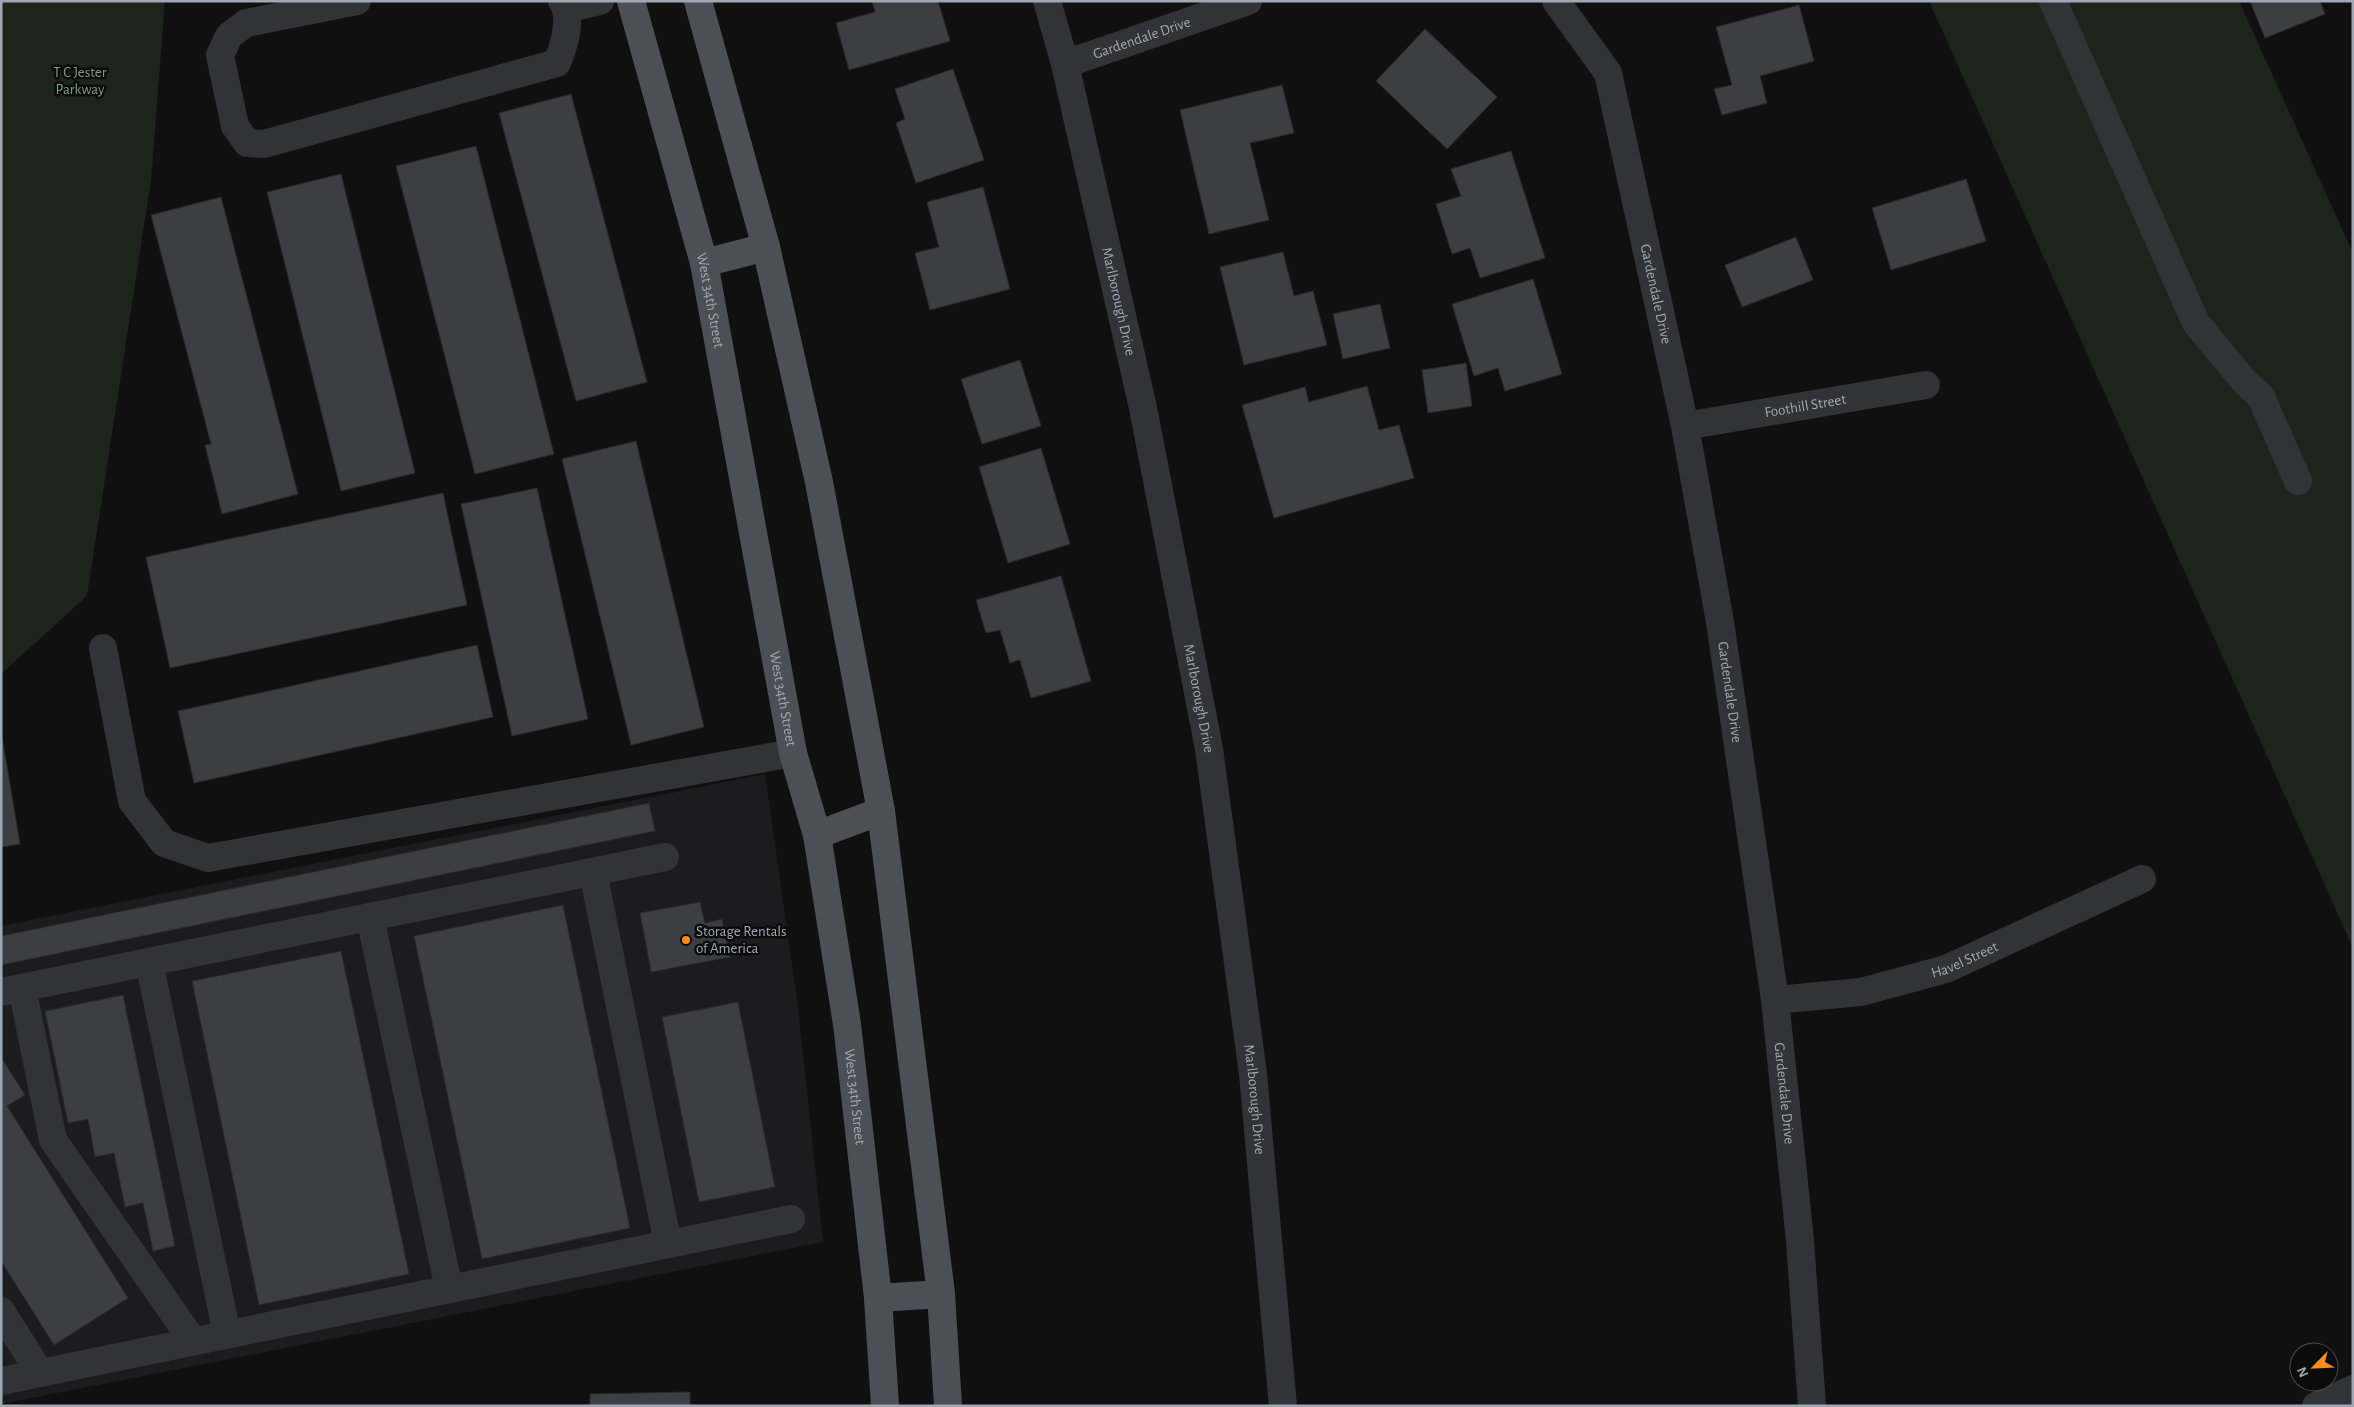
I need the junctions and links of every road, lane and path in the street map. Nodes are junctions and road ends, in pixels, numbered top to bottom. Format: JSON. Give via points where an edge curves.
{"nodes":[{"id":1,"x":358,"y":1,"type":"edge"},
{"id":2,"x":600,"y":1,"type":"edge"},
{"id":3,"x":632,"y":1,"type":"edge"},
{"id":4,"x":698,"y":1,"type":"edge"},
{"id":5,"x":1047,"y":1,"type":"edge"},
{"id":6,"x":1248,"y":1,"type":"edge"},
{"id":7,"x":1556,"y":1,"type":"edge"},
{"id":8,"x":2053,"y":1,"type":"edge"},
{"id":9,"x":565,"y":5,"type":"edge"},
{"id":10,"x":1065,"y":64,"type":"junction"},
{"id":11,"x":766,"y":246,"type":"junction"},
{"id":12,"x":704,"y":263,"type":"junction"},
{"id":13,"x":1926,"y":385,"type":"dead end"},
{"id":14,"x":1685,"y":426,"type":"junction"},
{"id":15,"x":2298,"y":481,"type":"dead end"},
{"id":16,"x":104,"y":648,"type":"dead end"},
{"id":17,"x":793,"y":753,"type":"junction"},
{"id":18,"x":882,"y":810,"type":"junction"},
{"id":19,"x":817,"y":834,"type":"junction"},
{"id":20,"x":665,"y":857,"type":"dead end"},
{"id":21,"x":593,"y":872,"type":"junction"},
{"id":22,"x":2142,"y":879,"type":"dead end"},
{"id":23,"x":370,"y":917,"type":"junction"},
{"id":24,"x":149,"y":962,"type":"junction"},
{"id":25,"x":12,"y":990,"type":"edge"},
{"id":26,"x":1775,"y":1000,"type":"junction"},
{"id":27,"x":792,"y":1219,"type":"dead end"},
{"id":28,"x":668,"y":1244,"type":"junction"},
{"id":29,"x":449,"y":1289,"type":"junction"},
{"id":30,"x":941,"y":1294,"type":"junction"},
{"id":31,"x":878,"y":1298,"type":"junction"},
{"id":32,"x":1,"y":1311,"type":"edge"},
{"id":33,"x":227,"y":1334,"type":"junction"},
{"id":34,"x":192,"y":1341,"type":"junction"},
{"id":35,"x":40,"y":1373,"type":"junction"},
{"id":36,"x":1,"y":1380,"type":"edge"},
{"id":37,"x":2353,"y":1389,"type":"edge"},
{"id":38,"x":885,"y":1406,"type":"edge"},
{"id":39,"x":948,"y":1406,"type":"edge"},
{"id":40,"x":1283,"y":1406,"type":"edge"},
{"id":41,"x":1812,"y":1406,"type":"edge"},
{"id":42,"x":2316,"y":1406,"type":"edge"}],
"edges":[{"from":1,"to":9,"type":"street","via":[[246,23],[229,36],[220,55],[235,126],[247,143],[264,144],[557,63],[563,49]]},
{"from":2,"to":9,"type":"street"},
{"from":3,"to":12,"type":"main road","name":"West 34th Street"},
{"from":4,"to":11,"type":"main road"},
{"from":5,"to":10,"type":"street","name":"Marlborough Drive"},
{"from":6,"to":10,"type":"street","name":"Gardendale Drive"},
{"from":7,"to":14,"type":"street","name":"Gardendale Drive","via":[[1608,73]]},
{"from":8,"to":15,"type":"street","via":[[2196,323],[2261,397]]},
{"from":10,"to":40,"type":"street","name":"Marlborough Drive","via":[[1143,408],[1209,749],[1253,1074]]},
{"from":11,"to":12,"type":"main road"},
{"from":11,"to":18,"type":"main road","via":[[819,482]]},
{"from":12,"to":17,"type":"main road","name":"West 34th Street"},
{"from":13,"to":14,"type":"street","name":"Foothill Street"},
{"from":14,"to":26,"type":"street","name":"Gardendale Drive","via":[[1720,622]]},
{"from":16,"to":17,"type":"street","via":[[132,801],[164,843],[208,858]]},
{"from":17,"to":19,"type":"main road","name":"West 34th Street"},
{"from":18,"to":19,"type":"main road"},
{"from":18,"to":30,"type":"main road"},
{"from":19,"to":31,"type":"main road","name":"West 34th Street","via":[[847,1024]]},
{"from":20,"to":21,"type":"street"},
{"from":21,"to":23,"type":"street"},
{"from":21,"to":28,"type":"street"},
{"from":22,"to":26,"type":"street","name":"Havel Street","via":[[1946,969],[1860,992]]},
{"from":23,"to":24,"type":"street"},
{"from":23,"to":29,"type":"street"},
{"from":24,"to":25,"type":"street"},
{"from":24,"to":33,"type":"street"},
{"from":25,"to":34,"type":"street","via":[[53,1140]]},
{"from":26,"to":41,"type":"street","name":"Gardendale Drive","via":[[1800,1241]]},
{"from":27,"to":28,"type":"street"},
{"from":28,"to":29,"type":"street"},
{"from":29,"to":33,"type":"street"},
{"from":30,"to":31,"type":"main road"},
{"from":30,"to":39,"type":"main road"},
{"from":31,"to":38,"type":"main road","name":"West 34th Street"},
{"from":32,"to":35,"type":"street"},
{"from":33,"to":34,"type":"street"},
{"from":34,"to":35,"type":"street"},
{"from":35,"to":36,"type":"street"},
{"from":37,"to":42,"type":"street"}]}
